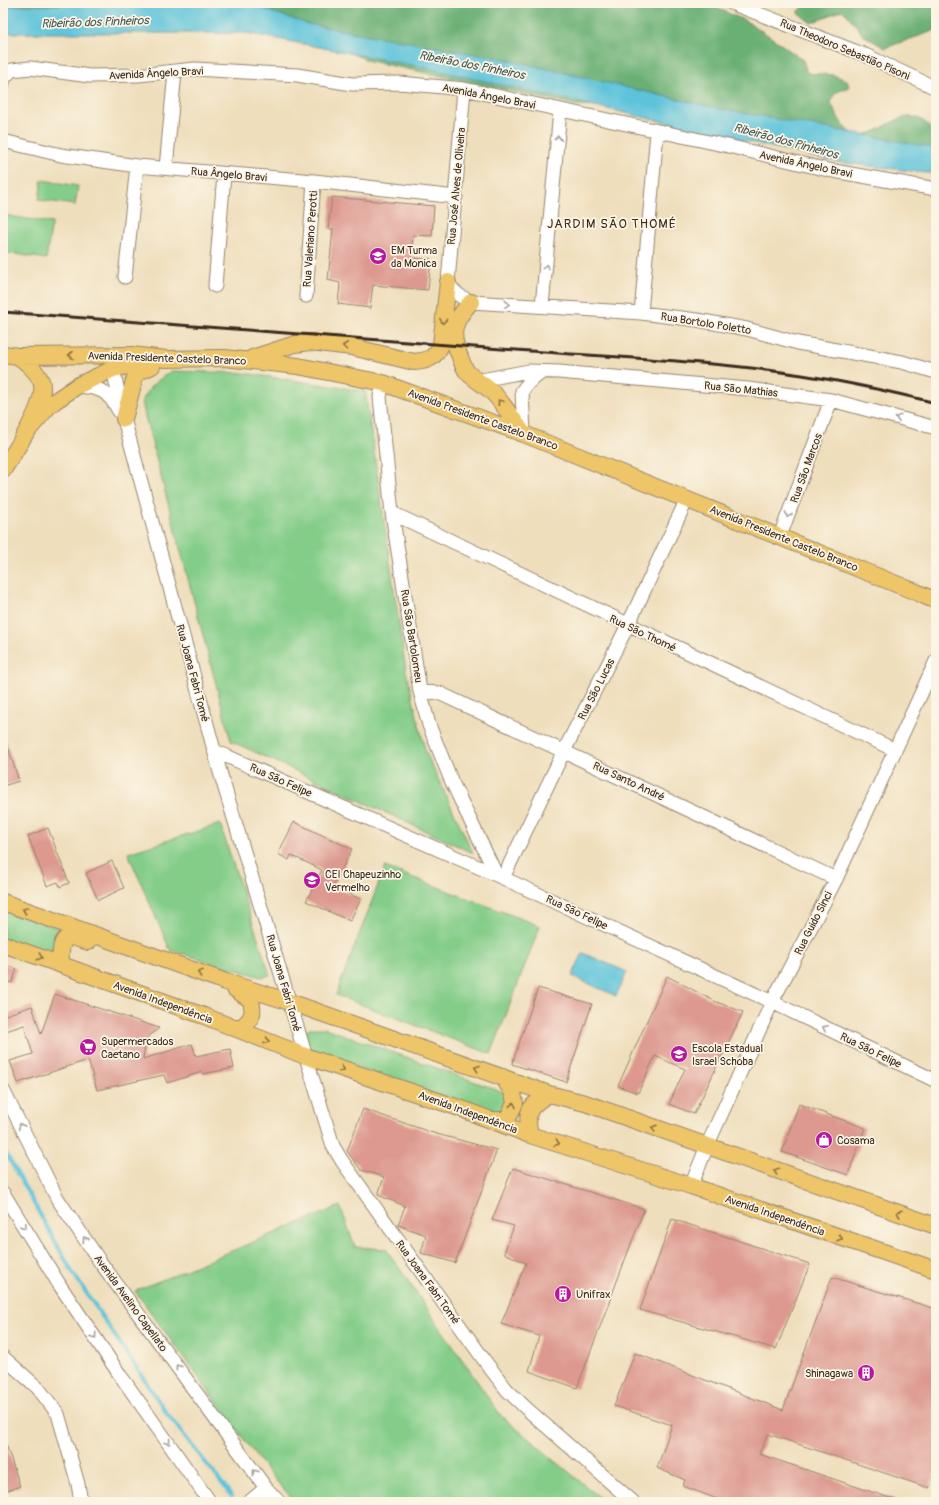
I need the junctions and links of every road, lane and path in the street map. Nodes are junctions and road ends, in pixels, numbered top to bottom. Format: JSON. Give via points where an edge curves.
{"nodes":[{"id":1,"x":731,"y":3,"type":"edge"},
{"id":2,"x":175,"y":72,"type":"junction"},
{"id":3,"x":3,"y":83,"type":"edge"},
{"id":4,"x":936,"y":88,"type":"edge"},
{"id":5,"x":464,"y":89,"type":"junction"},
{"id":6,"x":560,"y":111,"type":"junction"},
{"id":7,"x":657,"y":132,"type":"junction"},
{"id":8,"x":3,"y":142,"type":"edge"},
{"id":9,"x":137,"y":166,"type":"junction"},
{"id":10,"x":166,"y":168,"type":"junction"},
{"id":11,"x":224,"y":174,"type":"junction"},
{"id":12,"x":314,"y":181,"type":"junction"},
{"id":13,"x":936,"y":188,"type":"edge"},
{"id":14,"x":456,"y":197,"type":"junction"},
{"id":15,"x":125,"y":277,"type":"dead end"},
{"id":16,"x":448,"y":282,"type":"junction"},
{"id":17,"x":215,"y":286,"type":"dead end"},
{"id":18,"x":306,"y":296,"type":"dead end"},
{"id":19,"x":471,"y":302,"type":"junction"},
{"id":20,"x":542,"y":306,"type":"junction"},
{"id":21,"x":642,"y":313,"type":"junction"},
{"id":22,"x":11,"y":355,"type":"edge"},
{"id":23,"x":131,"y":355,"type":"junction"},
{"id":24,"x":166,"y":359,"type":"junction"},
{"id":25,"x":245,"y":360,"type":"junction"},
{"id":26,"x":112,"y":369,"type":"junction"},
{"id":27,"x":542,"y":372,"type":"junction"},
{"id":28,"x":936,"y":372,"type":"edge"},
{"id":29,"x":476,"y":381,"type":"junction"},
{"id":30,"x":383,"y":383,"type":"junction"},
{"id":31,"x":77,"y":386,"type":"junction"},
{"id":32,"x":831,"y":400,"type":"junction"},
{"id":33,"x":124,"y":419,"type":"junction"},
{"id":34,"x":936,"y":428,"type":"edge"},
{"id":35,"x":25,"y":434,"type":"junction"},
{"id":36,"x":524,"y":434,"type":"junction"},
{"id":37,"x":3,"y":470,"type":"edge"},
{"id":38,"x":687,"y":499,"type":"junction"},
{"id":39,"x":392,"y":513,"type":"junction"},
{"id":40,"x":780,"y":536,"type":"junction"},
{"id":41,"x":936,"y":601,"type":"edge"},
{"id":42,"x":628,"y":625,"type":"junction"},
{"id":43,"x":936,"y":661,"type":"edge"},
{"id":44,"x":420,"y":691,"type":"junction"},
{"id":45,"x":895,"y":750,"type":"junction"},
{"id":46,"x":214,"y":751,"type":"junction"},
{"id":47,"x":564,"y":751,"type":"junction"},
{"id":48,"x":499,"y":876,"type":"junction"},
{"id":49,"x":836,"y":879,"type":"junction"},
{"id":50,"x":3,"y":902,"type":"edge"},
{"id":51,"x":3,"y":944,"type":"edge"},
{"id":52,"x":124,"y":946,"type":"junction"},
{"id":53,"x":61,"y":964,"type":"junction"},
{"id":54,"x":226,"y":982,"type":"junction"},
{"id":55,"x":290,"y":1002,"type":"junction"},
{"id":56,"x":772,"y":1002,"type":"junction"},
{"id":57,"x":233,"y":1027,"type":"junction"},
{"id":58,"x":305,"y":1056,"type":"junction"},
{"id":59,"x":503,"y":1077,"type":"junction"},
{"id":60,"x":936,"y":1081,"type":"edge"},
{"id":61,"x":3,"y":1090,"type":"edge"},
{"id":62,"x":549,"y":1094,"type":"junction"},
{"id":63,"x":491,"y":1120,"type":"junction"},
{"id":64,"x":530,"y":1135,"type":"junction"},
{"id":65,"x":706,"y":1146,"type":"junction"},
{"id":66,"x":691,"y":1186,"type":"junction"},
{"id":67,"x":3,"y":1193,"type":"edge"},
{"id":68,"x":936,"y":1226,"type":"edge"},
{"id":69,"x":936,"y":1270,"type":"edge"},
{"id":70,"x":3,"y":1357,"type":"edge"},
{"id":71,"x":266,"y":1488,"type":"junction"},
{"id":72,"x":81,"y":1502,"type":"edge"},
{"id":73,"x":210,"y":1502,"type":"edge"},
{"id":74,"x":249,"y":1502,"type":"edge"},
{"id":75,"x":279,"y":1502,"type":"edge"},
{"id":76,"x":633,"y":1502,"type":"edge"}],
"edges":[{"from":1,"to":4,"type":"street","name":"Rua Theodoro Sebastião Pisoni","via":[[864,55]]},
{"from":2,"to":3,"type":"street","name":"Avenida Ângelo Bravi","via":[[90,76],[30,68],[12,70],[4,78]]},
{"from":2,"to":5,"type":"street","name":"Avenida Ângelo Bravi","via":[[195,69],[297,75],[352,84],[400,82]]},
{"from":2,"to":10,"type":"street"},
{"from":5,"to":6,"type":"street","name":"Avenida Ângelo Bravi"},
{"from":5,"to":14,"type":"street","name":"Rua José Alves de Oliveira"},
{"from":6,"to":7,"type":"street","name":"Avenida Ângelo Bravi"},
{"from":20,"to":6,"type":"street","one_way":true},
{"from":7,"to":13,"type":"street","name":"Avenida Ângelo Bravi","via":[[828,170]]},
{"from":7,"to":21,"type":"street"},
{"from":8,"to":9,"type":"street","name":"Rua Ângelo Bravi","via":[[61,155]]},
{"from":9,"to":10,"type":"street","name":"Rua Ângelo Bravi"},
{"from":9,"to":15,"type":"street"},
{"from":10,"to":11,"type":"street","name":"Rua Ângelo Bravi"},
{"from":11,"to":12,"type":"street","name":"Rua Ângelo Bravi"},
{"from":11,"to":17,"type":"street"},
{"from":12,"to":14,"type":"street","name":"Rua Ângelo Bravi"},
{"from":12,"to":18,"type":"street","name":"Rua Valeriano Perotti"},
{"from":14,"to":16,"type":"street","name":"Rua José Alves de Oliveira"},
{"from":16,"to":19,"type":"street","via":[[456,294]]},
{"from":16,"to":25,"type":"main road","one_way":true,"via":[[441,345],[432,359],[414,362],[352,347],[310,342],[295,344]]},
{"from":19,"to":20,"type":"street","name":"Rua Bortolo Poletto","one_way":true},
{"from":19,"to":29,"type":"main road","via":[[460,314],[454,328],[454,337],[466,372]]},
{"from":20,"to":21,"type":"street","name":"Rua Bortolo Poletto"},
{"from":21,"to":28,"type":"street","name":"Rua Bortolo Poletto","via":[[747,328],[798,343],[902,362]]},
{"from":23,"to":22,"type":"main road","name":"Avenida Presidente Castelo Branco","one_way":true},
{"from":22,"to":35,"type":"main road","via":[[35,370],[42,382],[37,410]]},
{"from":23,"to":24,"type":"main road","name":"Avenida Presidente Castelo Branco"},
{"from":23,"to":26,"type":"main road","via":[[117,362]]},
{"from":24,"to":25,"type":"main road","name":"Avenida Presidente Castelo Branco"},
{"from":24,"to":26,"type":"main road"},
{"from":24,"to":33,"type":"main road","via":[[136,373]]},
{"from":25,"to":30,"type":"main road","name":"Avenida Presidente Castelo Branco","via":[[298,366]]},
{"from":26,"to":31,"type":"main road"},
{"from":26,"to":33,"type":"street","name":"Rua Joana Fabri Tomé"},
{"from":27,"to":29,"type":"street","name":"Rua São Mathias","via":[[529,371]]},
{"from":27,"to":32,"type":"street","name":"Rua São Mathias","via":[[748,389]]},
{"from":27,"to":36,"type":"street","via":[[522,391]]},
{"from":36,"to":29,"type":"main road","one_way":true,"via":[[494,393]]},
{"from":30,"to":36,"type":"main road","name":"Avenida Presidente Castelo Branco"},
{"from":30,"to":39,"type":"street","name":"Rua São Bartolomeu","via":[[380,397]]},
{"from":31,"to":33,"type":"street","via":[[104,391],[111,397]]},
{"from":31,"to":35,"type":"main road","via":[[48,407]]},
{"from":34,"to":32,"type":"street","name":"Rua São Mathias","one_way":true},
{"from":32,"to":40,"type":"street","name":"Rua São Marcos","one_way":true},
{"from":33,"to":46,"type":"street","name":"Rua Joana Fabri Tomé"},
{"from":35,"to":37,"type":"main road"},
{"from":36,"to":38,"type":"main road","name":"Avenida Presidente Castelo Branco"},
{"from":38,"to":40,"type":"main road","name":"Avenida Presidente Castelo Branco"},
{"from":38,"to":42,"type":"street","name":"Rua São Lucas"},
{"from":39,"to":42,"type":"street","name":"Rua São Thomé"},
{"from":39,"to":44,"type":"street","name":"Rua São Bartolomeu"},
{"from":40,"to":41,"type":"main road","name":"Avenida Presidente Castelo Branco"},
{"from":42,"to":45,"type":"street","name":"Rua São Thomé"},
{"from":42,"to":47,"type":"street","name":"Rua São Lucas"},
{"from":43,"to":45,"type":"street","name":"Rua Guido Sinci"},
{"from":44,"to":47,"type":"street","name":"Rua Santo André","via":[[440,693]]},
{"from":44,"to":48,"type":"street","name":"Rua São Bartolomeu","via":[[429,725],[450,780]]},
{"from":45,"to":49,"type":"street","name":"Rua Guido Sinci"},
{"from":46,"to":48,"type":"street","name":"Rua São Felipe"},
{"from":46,"to":55,"type":"street","name":"Rua Joana Fabri Tomé"},
{"from":47,"to":48,"type":"street","name":"Rua São Lucas"},
{"from":47,"to":49,"type":"street","name":"Rua Santo André"},
{"from":48,"to":56,"type":"street","name":"Rua São Felipe"},
{"from":49,"to":56,"type":"street","name":"Rua Guido Sinci"},
{"from":52,"to":50,"type":"main road","one_way":true},
{"from":51,"to":53,"type":"main road","name":"Avenida Independência","one_way":true},
{"from":52,"to":53,"type":"main road","via":[[108,946],[69,936],[62,944]]},
{"from":54,"to":52,"type":"main road","one_way":true},
{"from":53,"to":57,"type":"main road","name":"Avenida Independência"},
{"from":54,"to":55,"type":"main road"},
{"from":54,"to":57,"type":"main road","via":[[251,1000],[253,1012],[242,1027]]},
{"from":55,"to":58,"type":"street","name":"Rua Joana Fabri Tomé"},
{"from":59,"to":55,"type":"main road","one_way":true},
{"from":60,"to":56,"type":"street","name":"Rua São Felipe","one_way":true},
{"from":56,"to":65,"type":"street","name":"Rua Guido Sinci"},
{"from":57,"to":58,"type":"main road","name":"Avenida Independência","one_way":true},
{"from":58,"to":63,"type":"main road","name":"Avenida Independência","one_way":true},
{"from":58,"to":76,"type":"street","name":"Rua Joana Fabri Tomé","via":[[333,1146],[487,1364],[507,1390],[528,1410]]},
{"from":59,"to":62,"type":"main road"},
{"from":63,"to":59,"type":"main road","one_way":true,"via":[[504,1120],[509,1116],[515,1103],[513,1093]]},
{"from":71,"to":61,"type":"street","name":"Avenida Avelino Capellato","one_way":true,"via":[[101,1263],[57,1198]]},
{"from":62,"to":64,"type":"main road","via":[[536,1102],[528,1114]]},
{"from":65,"to":62,"type":"main road","one_way":true},
{"from":63,"to":64,"type":"main road","name":"Avenida Independência"},
{"from":64,"to":66,"type":"main road","name":"Avenida Independência","one_way":true},
{"from":65,"to":66,"type":"street","name":"Rua Guido Sinci"},
{"from":68,"to":65,"type":"main road","one_way":true},
{"from":66,"to":69,"type":"main road","name":"Avenida Independência","one_way":true},
{"from":67,"to":73,"type":"street","one_way":true,"via":[[59,1284]]},
{"from":70,"to":72,"type":"street","via":[[38,1388],[58,1414]]},
{"from":71,"to":74,"type":"street"},
{"from":71,"to":75,"type":"street","name":"Avenida Avelino Capellato"}]}
